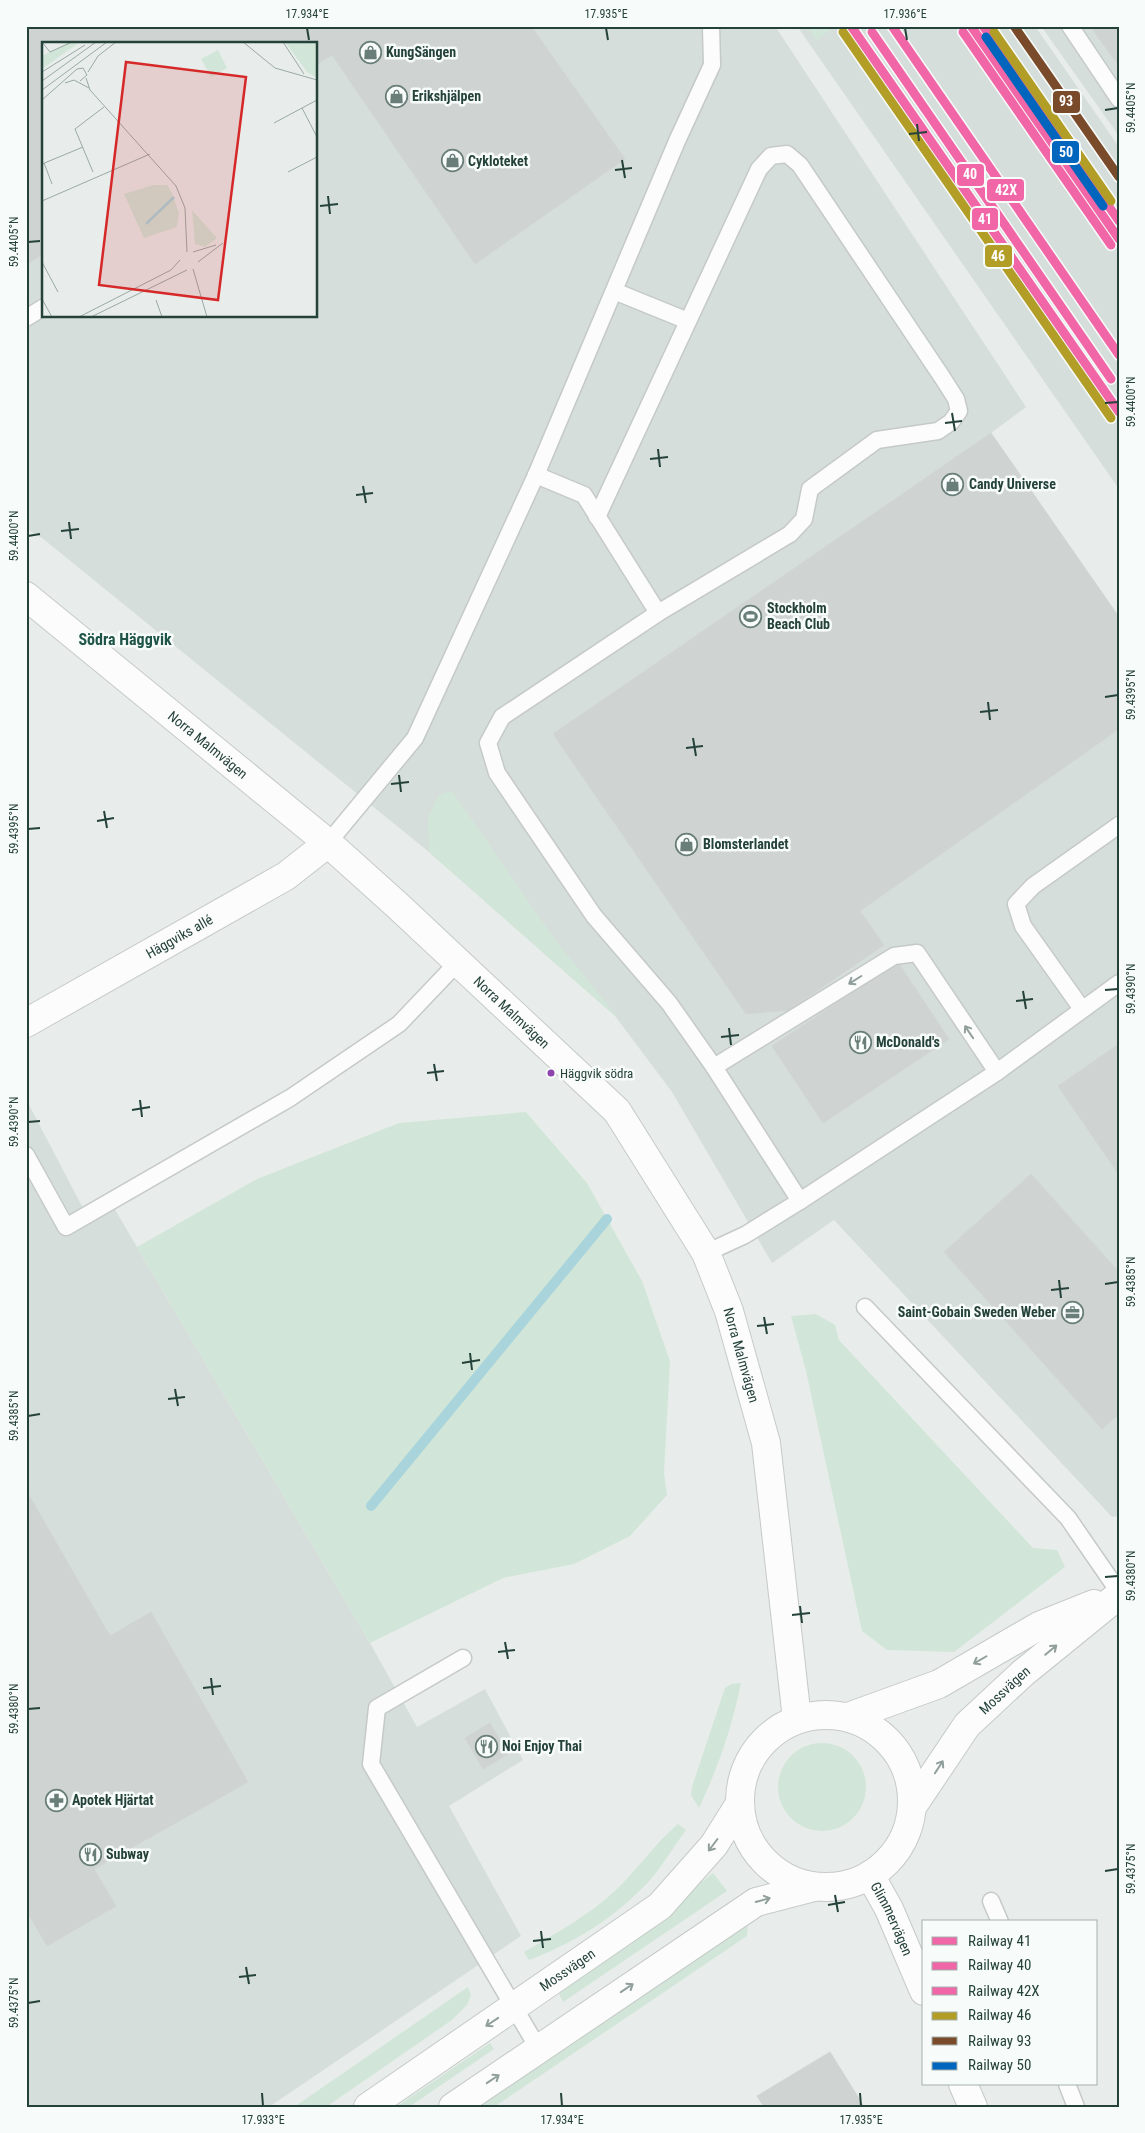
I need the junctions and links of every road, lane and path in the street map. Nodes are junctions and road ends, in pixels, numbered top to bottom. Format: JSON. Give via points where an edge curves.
{"nodes":[{"id":1,"x":711,"y":26,"type":"edge"},
{"id":2,"x":1070,"y":26,"type":"edge"},
{"id":3,"x":1119,"y":99,"type":"edge"},
{"id":4,"x":614,"y":291,"type":"junction"},
{"id":5,"x":42,"y":308,"type":"edge"},
{"id":6,"x":26,"y":318,"type":"edge"},
{"id":7,"x":688,"y":321,"type":"junction"},
{"id":8,"x":536,"y":475,"type":"junction"},
{"id":9,"x":597,"y":517,"type":"junction"},
{"id":10,"x":26,"y":596,"type":"edge"},
{"id":11,"x":658,"y":613,"type":"junction"},
{"id":12,"x":1119,"y":825,"type":"edge"},
{"id":13,"x":328,"y":843,"type":"junction"},
{"id":14,"x":458,"y":962,"type":"junction"},
{"id":15,"x":1119,"y":983,"type":"edge"},
{"id":16,"x":1082,"y":1009,"type":"junction"},
{"id":17,"x":26,"y":1023,"type":"edge"},
{"id":18,"x":714,"y":1068,"type":"junction"},
{"id":19,"x":997,"y":1072,"type":"junction"},
{"id":20,"x":26,"y":1155,"type":"edge"},
{"id":21,"x":800,"y":1201,"type":"junction"},
{"id":22,"x":706,"y":1253,"type":"junction"},
{"id":23,"x":865,"y":1307,"type":"dead end"},
{"id":24,"x":1119,"y":1593,"type":"edge"},
{"id":25,"x":463,"y":1658,"type":"dead end"},
{"id":26,"x":848,"y":1717,"type":"junction"},
{"id":27,"x":796,"y":1719,"type":"junction"},
{"id":28,"x":739,"y":1804,"type":"junction"},
{"id":29,"x":912,"y":1807,"type":"junction"},
{"id":30,"x":870,"y":1875,"type":"junction"},
{"id":31,"x":816,"y":1887,"type":"junction"},
{"id":32,"x":991,"y":1901,"type":"dead end"},
{"id":33,"x":999,"y":1920,"type":"edge"},
{"id":34,"x":922,"y":1986,"type":"edge"},
{"id":35,"x":514,"y":2007,"type":"junction"},
{"id":36,"x":538,"y":2048,"type":"junction"},
{"id":37,"x":964,"y":2086,"type":"edge"},
{"id":38,"x":1068,"y":2086,"type":"edge"},
{"id":39,"x":368,"y":2107,"type":"edge"},
{"id":40,"x":453,"y":2107,"type":"edge"},
{"id":41,"x":972,"y":2107,"type":"edge"},
{"id":42,"x":1076,"y":2107,"type":"edge"}],
"edges":[{"from":1,"to":4,"type":"lane","via":[[712,65]]},
{"from":2,"to":3,"type":"lane"},
{"from":4,"to":7,"type":"lane"},
{"from":4,"to":8,"type":"lane"},
{"from":5,"to":6,"type":"lane"},
{"from":7,"to":9,"type":"lane"},
{"from":7,"to":11,"type":"lane","via":[[759,169],[771,156],[787,154],[800,166],[942,377],[956,399],[958,411],[938,431],[876,440],[810,489],[804,520],[790,534]]},
{"from":8,"to":9,"type":"lane","via":[[584,496]]},
{"from":8,"to":13,"type":"lane","via":[[415,738]]},
{"from":9,"to":11,"type":"lane"},
{"from":10,"to":13,"type":"street","name":"Norra Malmvägen"},
{"from":11,"to":18,"type":"lane","via":[[502,717],[488,743],[496,773],[589,908],[668,1003]]},
{"from":12,"to":16,"type":"lane","via":[[1033,886],[1016,904],[1023,926]]},
{"from":13,"to":14,"type":"street","name":"Norra Malmvägen"},
{"from":13,"to":17,"type":"street","name":"Häggviks allé","via":[[286,876]]},
{"from":14,"to":20,"type":"lane","via":[[399,1024],[290,1098],[66,1227]]},
{"from":14,"to":22,"type":"street","name":"Norra Malmvägen","via":[[617,1111]]},
{"from":15,"to":16,"type":"lane"},
{"from":16,"to":19,"type":"lane"},
{"from":19,"to":18,"type":"lane","one_way":true,"via":[[916,954],[894,956]]},
{"from":18,"to":21,"type":"lane"},
{"from":19,"to":21,"type":"lane"},
{"from":21,"to":22,"type":"lane"},
{"from":22,"to":27,"type":"street","name":"Norra Malmvägen","via":[[729,1311],[766,1443]]},
{"from":23,"to":24,"type":"lane","via":[[1068,1518]]},
{"from":24,"to":26,"type":"street","name":"Mossvägen","one_way":true,"via":[[1039,1626],[939,1684]]},
{"from":29,"to":24,"type":"street","name":"Mossvägen","one_way":true,"via":[[967,1725],[1023,1673]]},
{"from":25,"to":35,"type":"lane","via":[[377,1708],[371,1764]]},
{"from":26,"to":27,"type":"street","name":"Mossvägen","via":[[820,1714]]},
{"from":26,"to":29,"type":"street","name":"Mossvägen","via":[[876,1730],[891,1743],[906,1769]]},
{"from":27,"to":28,"type":"street","name":"Mossvägen","via":[[776,1729],[754,1752],[744,1774]]},
{"from":28,"to":31,"type":"street","name":"Mossvägen","via":[[744,1830],[760,1857],[782,1877]]},
{"from":28,"to":35,"type":"street","name":"Mossvägen","one_way":true,"via":[[714,1845],[660,1906]]},
{"from":29,"to":30,"type":"street","name":"Mossvägen","via":[[904,1836],[890,1859]]},
{"from":30,"to":31,"type":"street","name":"Mossvägen","via":[[845,1885]]},
{"from":30,"to":34,"type":"street","name":"Glimmervägen","via":[[889,1909]]},
{"from":36,"to":31,"type":"street","name":"Mossvägen","one_way":true,"via":[[756,1902]]},
{"from":32,"to":33,"type":"lane"},
{"from":35,"to":36,"type":"lane"},
{"from":35,"to":39,"type":"street","name":"Mossvägen","one_way":true},
{"from":40,"to":36,"type":"street","name":"Mossvägen","one_way":true},
{"from":37,"to":41,"type":"street"},
{"from":38,"to":42,"type":"lane"}]}
